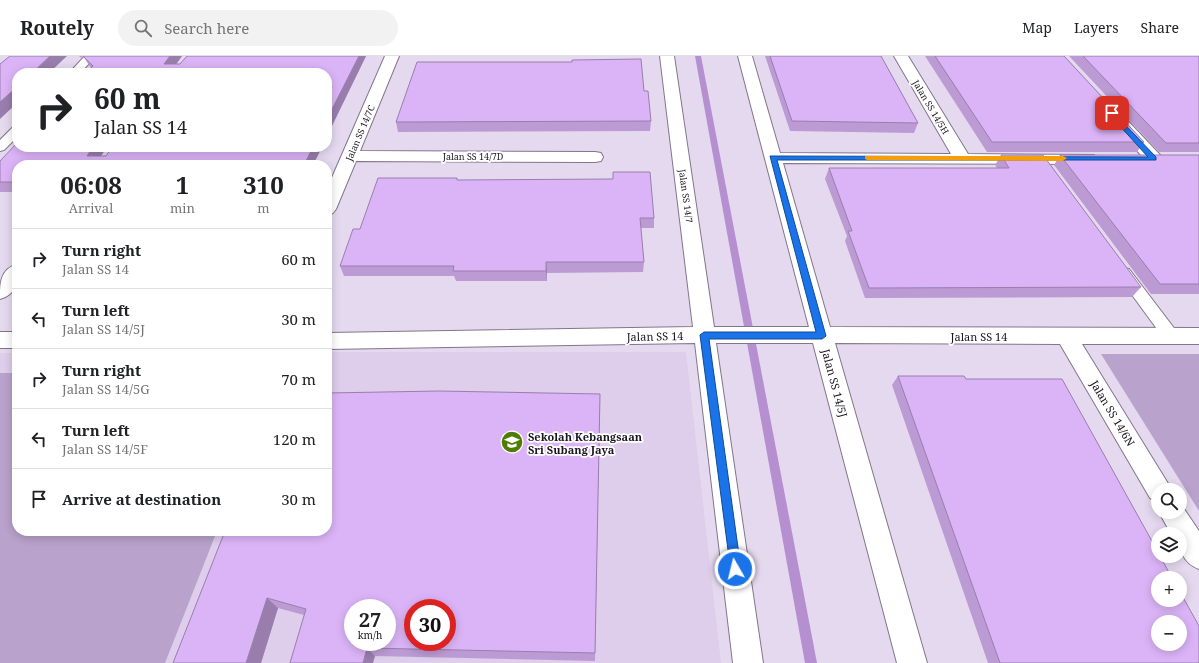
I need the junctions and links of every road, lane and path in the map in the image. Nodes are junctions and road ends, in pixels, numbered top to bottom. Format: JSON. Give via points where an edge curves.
{"nodes":[{"id":1,"x":91,"y":56,"type":"edge"},
{"id":2,"x":392,"y":56,"type":"edge"},
{"id":3,"x":667,"y":56,"type":"edge"},
{"id":4,"x":745,"y":56,"type":"edge"},
{"id":5,"x":901,"y":56,"type":"edge"},
{"id":6,"x":79,"y":68,"type":"edge"},
{"id":7,"x":1112,"y":113,"type":"edge"},
{"id":8,"x":12,"y":135,"type":"edge"},
{"id":9,"x":0,"y":147,"type":"edge"},
{"id":10,"x":351,"y":156,"type":"junction"},
{"id":11,"x":595,"y":157,"type":"dead end"},
{"id":12,"x":773,"y":158,"type":"junction"},
{"id":13,"x":962,"y":158,"type":"junction"},
{"id":14,"x":1101,"y":159,"type":"edge"},
{"id":15,"x":1131,"y":159,"type":"edge"},
{"id":16,"x":332,"y":198,"type":"edge"},
{"id":17,"x":1117,"y":262,"type":"edge"},
{"id":18,"x":12,"y":277,"type":"edge"},
{"id":19,"x":0,"y":292,"type":"edge"},
{"id":20,"x":704,"y":335,"type":"junction"},
{"id":21,"x":822,"y":336,"type":"junction"},
{"id":22,"x":1066,"y":336,"type":"junction"},
{"id":23,"x":1171,"y":336,"type":"junction"},
{"id":24,"x":1199,"y":336,"type":"edge"},
{"id":25,"x":0,"y":340,"type":"edge"},
{"id":26,"x":12,"y":340,"type":"edge"},
{"id":27,"x":332,"y":341,"type":"edge"},
{"id":28,"x":1155,"y":483,"type":"edge"},
{"id":29,"x":1176,"y":519,"type":"edge"},
{"id":30,"x":1199,"y":556,"type":"edge"},
{"id":31,"x":748,"y":663,"type":"edge"},
{"id":32,"x":912,"y":663,"type":"edge"}],
"edges":[{"from":1,"to":6,"type":"lane"},
{"from":2,"to":10,"type":"street","name":"Jalan SS 14/7C"},
{"from":3,"to":20,"type":"street","name":"Jalan SS 14/7"},
{"from":4,"to":12,"type":"street","name":"Jalan SS 14/5J"},
{"from":5,"to":13,"type":"street","name":"Jalan SS 14/5H"},
{"from":7,"to":15,"type":"street","via":[[1161,159]]},
{"from":8,"to":9,"type":"lane"},
{"from":10,"to":11,"type":"street","name":"Jalan SS 14/7D"},
{"from":10,"to":16,"type":"street","name":"Jalan SS 14/7C"},
{"from":12,"to":13,"type":"street"},
{"from":12,"to":21,"type":"street","name":"Jalan SS 14/5J"},
{"from":13,"to":14,"type":"street","via":[[1045,165]]},
{"from":17,"to":23,"type":"lane"},
{"from":18,"to":19,"type":"street"},
{"from":20,"to":21,"type":"street","name":"Jalan SS 14"},
{"from":20,"to":27,"type":"street","name":"Jalan SS 14"},
{"from":20,"to":31,"type":"street","name":"Jalan SS 14/7"},
{"from":21,"to":22,"type":"street","name":"Jalan SS 14"},
{"from":21,"to":32,"type":"street","name":"Jalan SS 14/5J"},
{"from":22,"to":23,"type":"street","name":"Jalan SS 14"},
{"from":22,"to":28,"type":"street","name":"Jalan SS 14/6N"},
{"from":23,"to":24,"type":"street","name":"Jalan SS 14"},
{"from":25,"to":26,"type":"street"},
{"from":29,"to":30,"type":"street"}]}
